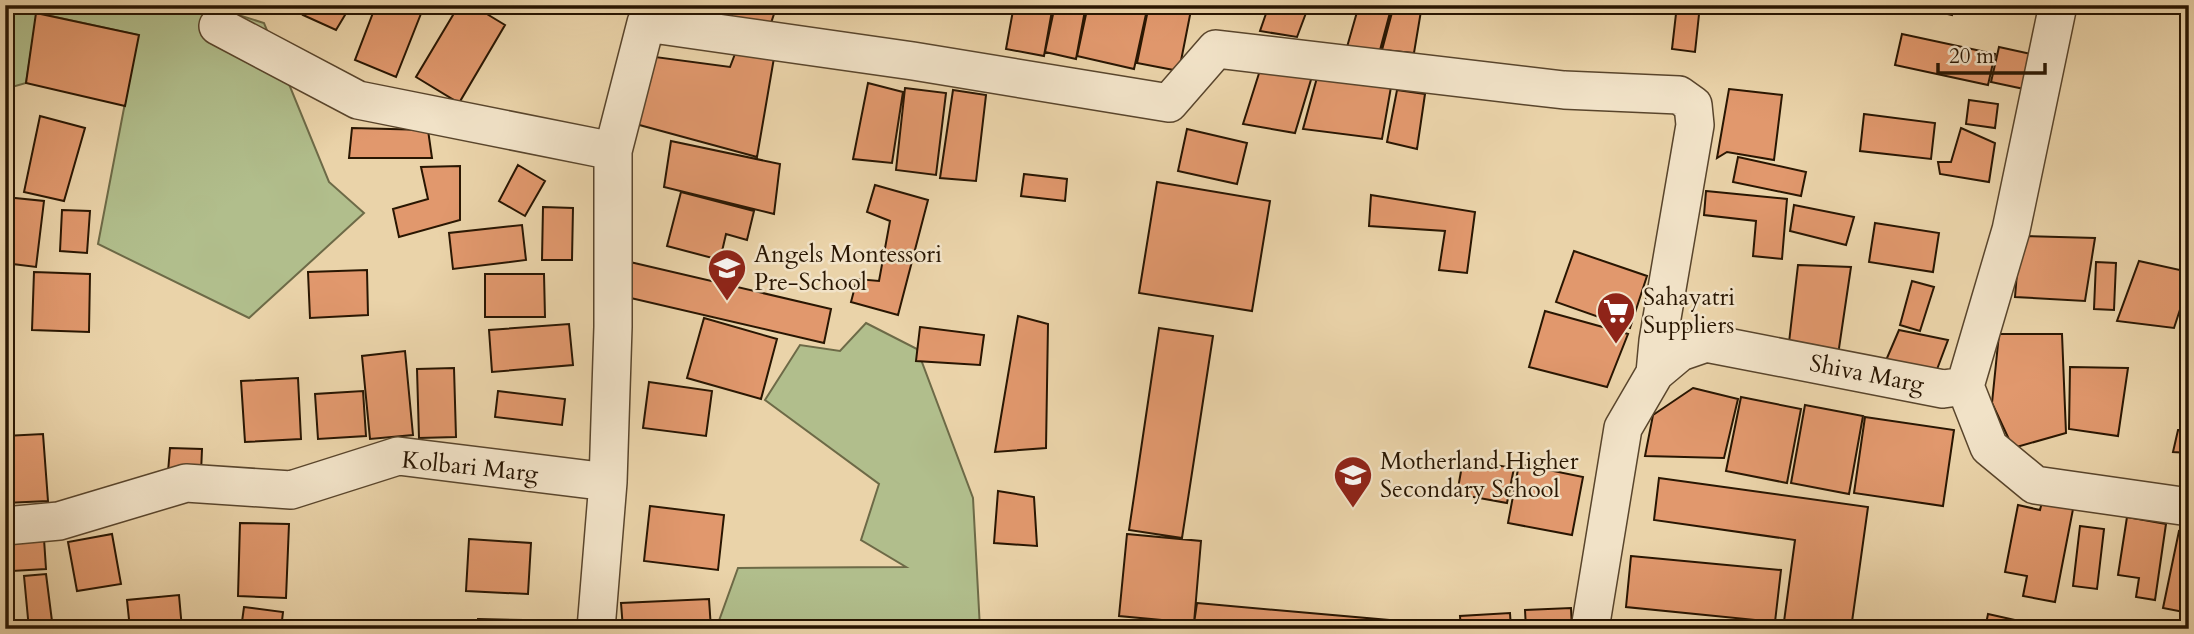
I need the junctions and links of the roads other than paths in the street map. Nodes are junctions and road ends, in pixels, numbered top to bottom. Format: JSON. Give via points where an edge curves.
{"nodes":[{"id":1,"x":2058,"y":5,"type":"edge"},
{"id":2,"x":652,"y":14,"type":"edge"},
{"id":3,"x":218,"y":26,"type":"dead end"},
{"id":4,"x":613,"y":151,"type":"junction"},
{"id":5,"x":1655,"y":373,"type":"junction"},
{"id":6,"x":1965,"y":386,"type":"junction"},
{"id":7,"x":608,"y":482,"type":"junction"},
{"id":8,"x":2189,"y":507,"type":"edge"},
{"id":9,"x":5,"y":526,"type":"edge"},
{"id":10,"x":596,"y":629,"type":"edge"},
{"id":11,"x":1590,"y":629,"type":"edge"}],
"edges":[{"from":1,"to":6,"type":"street","via":[[2011,230]]},
{"from":2,"to":4,"type":"street"},
{"from":2,"to":5,"type":"street","via":[[1169,103],[1216,49],[1564,90],[1679,96],[1693,105],[1695,125]]},
{"from":3,"to":4,"type":"street","via":[[358,100]]},
{"from":4,"to":7,"type":"street"},
{"from":5,"to":6,"type":"street","name":"Shiva Marg","via":[[1680,352],[1706,343],[1943,389]]},
{"from":5,"to":11,"type":"street","name":"Shiva Marg","via":[[1623,428]]},
{"from":6,"to":8,"type":"street","via":[[1989,447],[2035,485]]},
{"from":7,"to":9,"type":"street","name":"Kolbari Marg","via":[[398,456],[291,490],[186,483],[60,520]]},
{"from":7,"to":10,"type":"street"}]}
